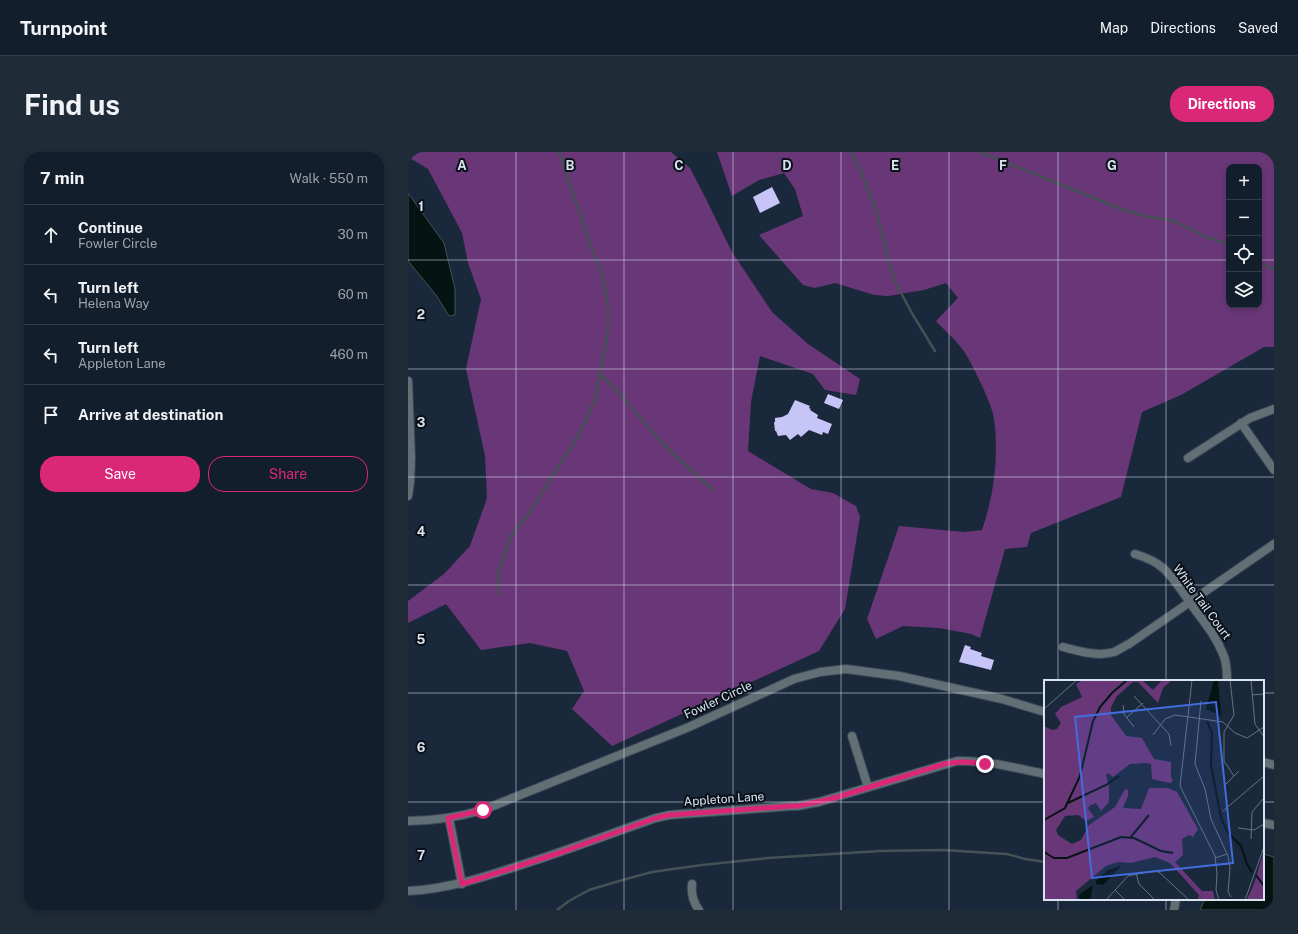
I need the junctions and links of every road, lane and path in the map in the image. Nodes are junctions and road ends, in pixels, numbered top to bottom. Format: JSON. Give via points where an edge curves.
{"nodes":[{"id":1,"x":408,"y":381,"type":"edge"},
{"id":2,"x":408,"y":391,"type":"edge"},
{"id":3,"x":1274,"y":409,"type":"edge"},
{"id":4,"x":1241,"y":423,"type":"junction"},
{"id":5,"x":1188,"y":458,"type":"dead end"},
{"id":6,"x":1274,"y":470,"type":"edge"},
{"id":7,"x":408,"y":496,"type":"edge"},
{"id":8,"x":1274,"y":544,"type":"edge"},
{"id":9,"x":1135,"y":554,"type":"dead end"},
{"id":10,"x":1190,"y":602,"type":"junction"},
{"id":11,"x":1063,"y":647,"type":"dead end"},
{"id":12,"x":1227,"y":680,"type":"edge"},
{"id":13,"x":1044,"y":712,"type":"edge"},
{"id":14,"x":852,"y":736,"type":"dead end"},
{"id":15,"x":1264,"y":762,"type":"edge"},
{"id":16,"x":1274,"y":765,"type":"edge"},
{"id":17,"x":1044,"y":774,"type":"edge"},
{"id":18,"x":868,"y":787,"type":"junction"},
{"id":19,"x":448,"y":818,"type":"junction"},
{"id":20,"x":408,"y":821,"type":"edge"},
{"id":21,"x":1264,"y":823,"type":"edge"},
{"id":22,"x":1274,"y":825,"type":"edge"},
{"id":23,"x":462,"y":884,"type":"junction"},
{"id":24,"x":692,"y":884,"type":"dead end"},
{"id":25,"x":408,"y":891,"type":"edge"},
{"id":26,"x":1176,"y":900,"type":"edge"},
{"id":27,"x":699,"y":910,"type":"edge"},
{"id":28,"x":1174,"y":910,"type":"edge"}],
"edges":[{"from":1,"to":2,"type":"street"},
{"from":2,"to":7,"type":"street","via":[[411,458]]},
{"from":3,"to":4,"type":"street"},
{"from":4,"to":5,"type":"street"},
{"from":4,"to":6,"type":"street"},
{"from":8,"to":10,"type":"street"},
{"from":9,"to":10,"type":"street","name":"White Tail Court","via":[[1162,567]]},
{"from":10,"to":11,"type":"street","via":[[1114,652],[1100,654]]},
{"from":10,"to":12,"type":"street","name":"White Tail Court","via":[[1218,642],[1224,655]]},
{"from":13,"to":19,"type":"street","name":"Fowler Circle","via":[[1002,699],[899,676],[846,669],[820,672],[794,679],[689,727],[483,810]]},
{"from":14,"to":18,"type":"street"},
{"from":15,"to":16,"type":"street"},
{"from":17,"to":18,"type":"street","name":"Appleton Lane","via":[[970,761],[957,762]]},
{"from":18,"to":23,"type":"street","name":"Appleton Lane","via":[[831,799],[797,806],[656,818]]},
{"from":19,"to":20,"type":"street","name":"Fowler Circle"},
{"from":19,"to":23,"type":"street"},
{"from":21,"to":22,"type":"street"},
{"from":23,"to":25,"type":"street","name":"Appleton Lane"},
{"from":24,"to":27,"type":"street","via":[[693,900]]},
{"from":26,"to":28,"type":"street"}]}
